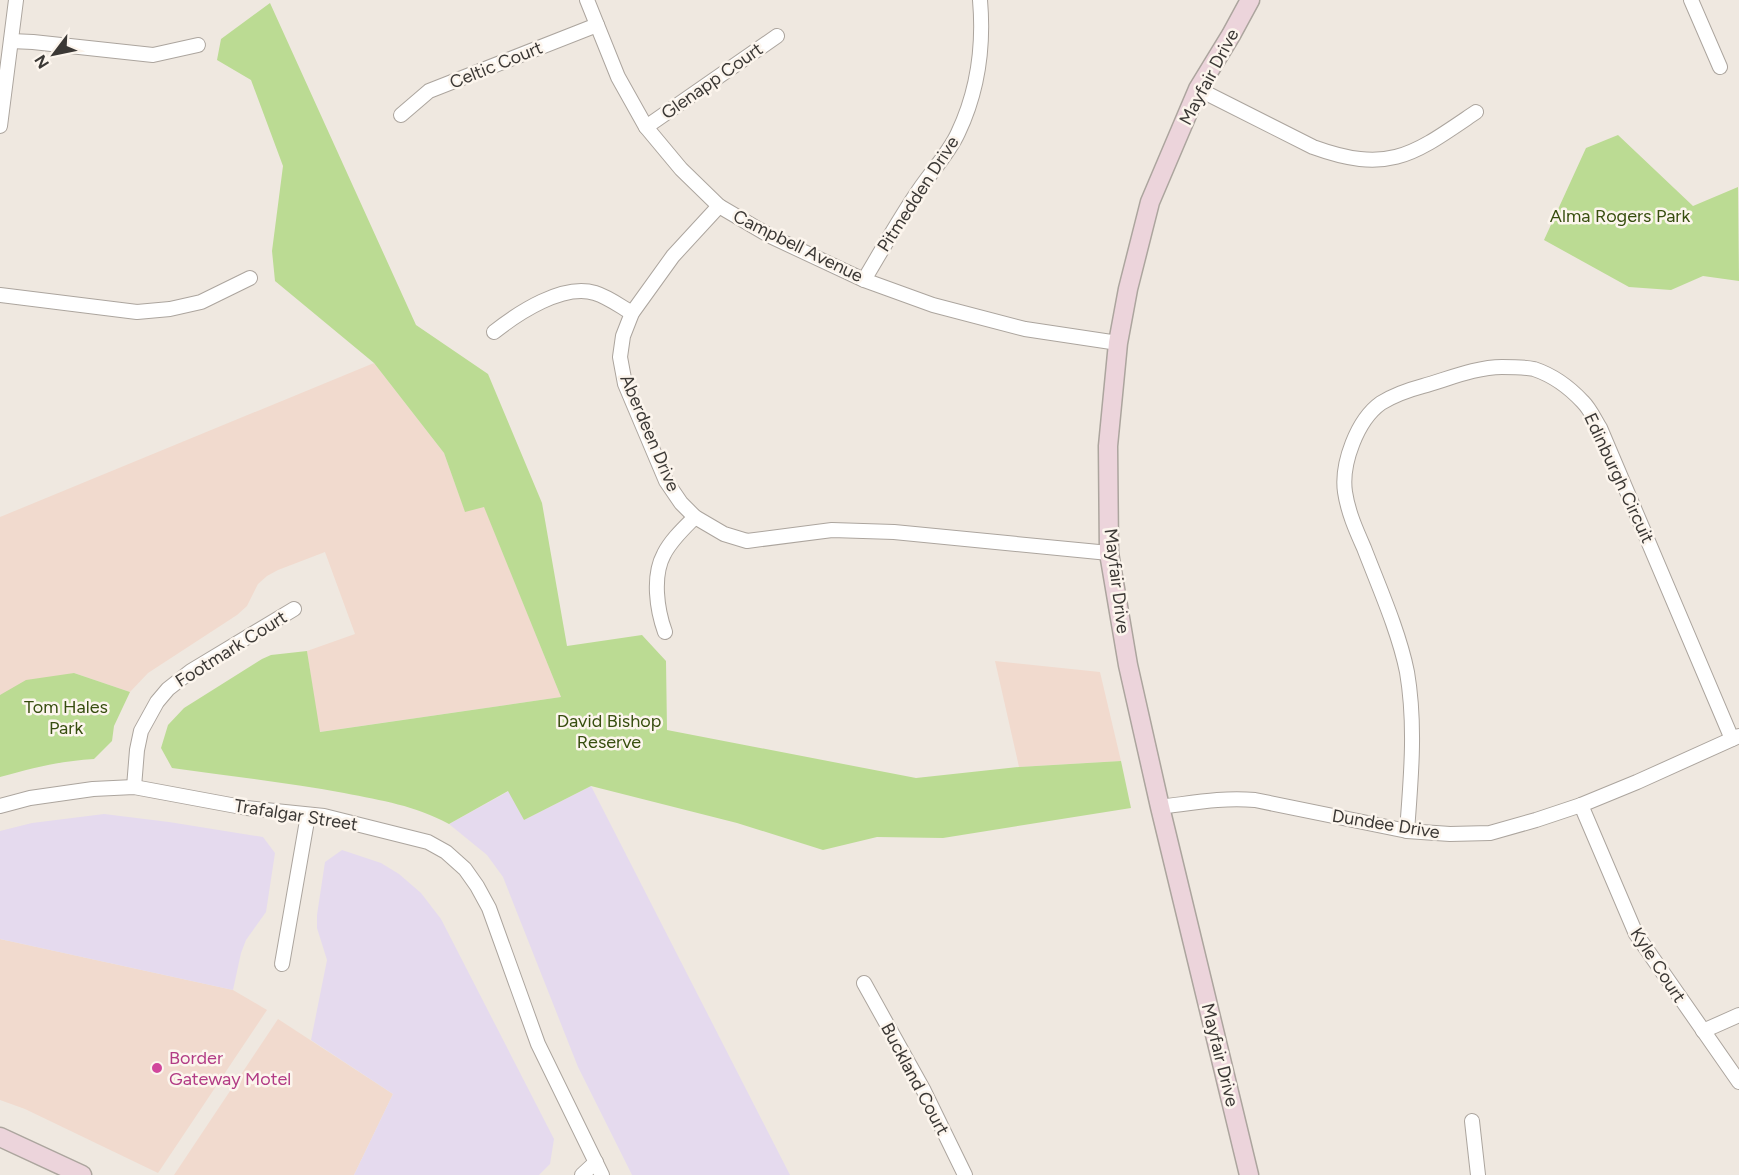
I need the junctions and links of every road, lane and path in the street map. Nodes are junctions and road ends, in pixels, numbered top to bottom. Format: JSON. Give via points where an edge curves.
{"nodes":[{"id":1,"x":16,"y":0,"type":"edge"},
{"id":2,"x":587,"y":0,"type":"edge"},
{"id":3,"x":980,"y":0,"type":"edge"},
{"id":4,"x":1250,"y":0,"type":"edge"},
{"id":5,"x":1691,"y":0,"type":"edge"},
{"id":6,"x":597,"y":25,"type":"junction"},
{"id":7,"x":777,"y":36,"type":"dead end"},
{"id":8,"x":11,"y":41,"type":"junction"},
{"id":9,"x":198,"y":45,"type":"dead end"},
{"id":10,"x":1720,"y":67,"type":"dead end"},
{"id":11,"x":1198,"y":89,"type":"junction"},
{"id":12,"x":1476,"y":112,"type":"dead end"},
{"id":13,"x":401,"y":115,"type":"dead end"},
{"id":14,"x":0,"y":126,"type":"edge"},
{"id":15,"x":646,"y":127,"type":"junction"},
{"id":16,"x":719,"y":206,"type":"junction"},
{"id":17,"x":250,"y":278,"type":"dead end"},
{"id":18,"x":864,"y":279,"type":"junction"},
{"id":19,"x":0,"y":295,"type":"edge"},
{"id":20,"x":632,"y":313,"type":"junction"},
{"id":21,"x":494,"y":332,"type":"dead end"},
{"id":22,"x":1118,"y":343,"type":"junction"},
{"id":23,"x":695,"y":518,"type":"junction"},
{"id":24,"x":1109,"y":553,"type":"junction"},
{"id":25,"x":294,"y":609,"type":"dead end"},
{"id":26,"x":665,"y":632,"type":"dead end"},
{"id":27,"x":1736,"y":737,"type":"edge"},
{"id":28,"x":134,"y":787,"type":"junction"},
{"id":29,"x":1581,"y":805,"type":"junction"},
{"id":30,"x":0,"y":806,"type":"edge"},
{"id":31,"x":1160,"y":807,"type":"junction"},
{"id":32,"x":308,"y":815,"type":"junction"},
{"id":33,"x":1407,"y":831,"type":"junction"},
{"id":34,"x":282,"y":964,"type":"dead end"},
{"id":35,"x":864,"y":983,"type":"dead end"},
{"id":36,"x":1739,"y":1015,"type":"edge"},
{"id":37,"x":1703,"y":1031,"type":"junction"},
{"id":38,"x":1739,"y":1082,"type":"edge"},
{"id":39,"x":1472,"y":1121,"type":"dead end"},
{"id":40,"x":0,"y":1137,"type":"edge"},
{"id":41,"x":66,"y":1169,"type":"edge"},
{"id":42,"x":599,"y":1169,"type":"edge"},
{"id":43,"x":82,"y":1175,"type":"edge"},
{"id":44,"x":582,"y":1175,"type":"edge"},
{"id":45,"x":965,"y":1175,"type":"edge"},
{"id":46,"x":1249,"y":1175,"type":"edge"},
{"id":47,"x":1478,"y":1175,"type":"edge"}],
"edges":[{"from":1,"to":8,"type":"street"},
{"from":2,"to":6,"type":"street","name":"Campbell Avenue"},
{"from":3,"to":18,"type":"street","name":"Pitmedden Drive","via":[[979,69],[957,135]]},
{"from":4,"to":11,"type":"street","name":"Mayfair Drive"},
{"from":5,"to":10,"type":"street"},
{"from":6,"to":13,"type":"street","name":"Celtic Court","via":[[429,92]]},
{"from":6,"to":15,"type":"street","name":"Campbell Avenue","via":[[618,77]]},
{"from":7,"to":15,"type":"street","name":"Glenapp Court"},
{"from":8,"to":9,"type":"street","via":[[153,56]]},
{"from":8,"to":14,"type":"street"},
{"from":11,"to":12,"type":"street","via":[[1313,147],[1364,160],[1414,152]]},
{"from":11,"to":22,"type":"street","name":"Mayfair Drive","via":[[1150,202]]},
{"from":15,"to":16,"type":"street","name":"Campbell Avenue"},
{"from":16,"to":18,"type":"street","name":"Campbell Avenue","via":[[770,236]]},
{"from":16,"to":20,"type":"street","name":"Aberdeen Drive","via":[[673,256]]},
{"from":17,"to":19,"type":"street","via":[[201,302],[136,312]]},
{"from":18,"to":22,"type":"street","name":"Campbell Avenue","via":[[933,305],[1025,329]]},
{"from":20,"to":21,"type":"street","via":[[594,293],[564,293],[523,311]]},
{"from":20,"to":23,"type":"street","name":"Aberdeen Drive","via":[[623,336],[625,384],[666,481]]},
{"from":22,"to":24,"type":"street","name":"Mayfair Drive","via":[[1108,446]]},
{"from":23,"to":24,"type":"street","name":"Aberdeen Drive","via":[[747,541],[832,530],[873,531]]},
{"from":23,"to":26,"type":"street","via":[[663,554],[657,598]]},
{"from":24,"to":31,"type":"street","name":"Mayfair Drive","via":[[1128,664]]},
{"from":25,"to":28,"type":"street","name":"Footmark Court","via":[[168,689],[141,730]]},
{"from":27,"to":29,"type":"street","name":"Dundee Drive"},
{"from":27,"to":33,"type":"street","name":"Edinburgh Circuit","via":[[1600,428],[1584,403],[1534,369],[1511,367],[1491,367],[1405,391],[1369,415],[1350,449],[1345,490],[1406,670],[1413,717]]},
{"from":28,"to":30,"type":"street","name":"Trafalgar Street","via":[[93,789]]},
{"from":28,"to":32,"type":"street","name":"Trafalgar Street"},
{"from":29,"to":33,"type":"street","name":"Dundee Drive","via":[[1490,833]]},
{"from":29,"to":37,"type":"street","name":"Kyle Court","via":[[1636,934]]},
{"from":31,"to":33,"type":"street","name":"Dundee Drive","via":[[1232,798],[1256,800]]},
{"from":31,"to":46,"type":"street","name":"Mayfair Drive"},
{"from":32,"to":34,"type":"street"},
{"from":32,"to":42,"type":"street","name":"Trafalgar Street","via":[[428,842],[465,869],[489,908],[538,1044]]},
{"from":35,"to":45,"type":"street","name":"Buckland Court"},
{"from":36,"to":37,"type":"street"},
{"from":37,"to":38,"type":"street","name":"Kyle Court"},
{"from":39,"to":47,"type":"street"},
{"from":40,"to":41,"type":"street"},
{"from":41,"to":43,"type":"street"},
{"from":42,"to":44,"type":"street"}]}
